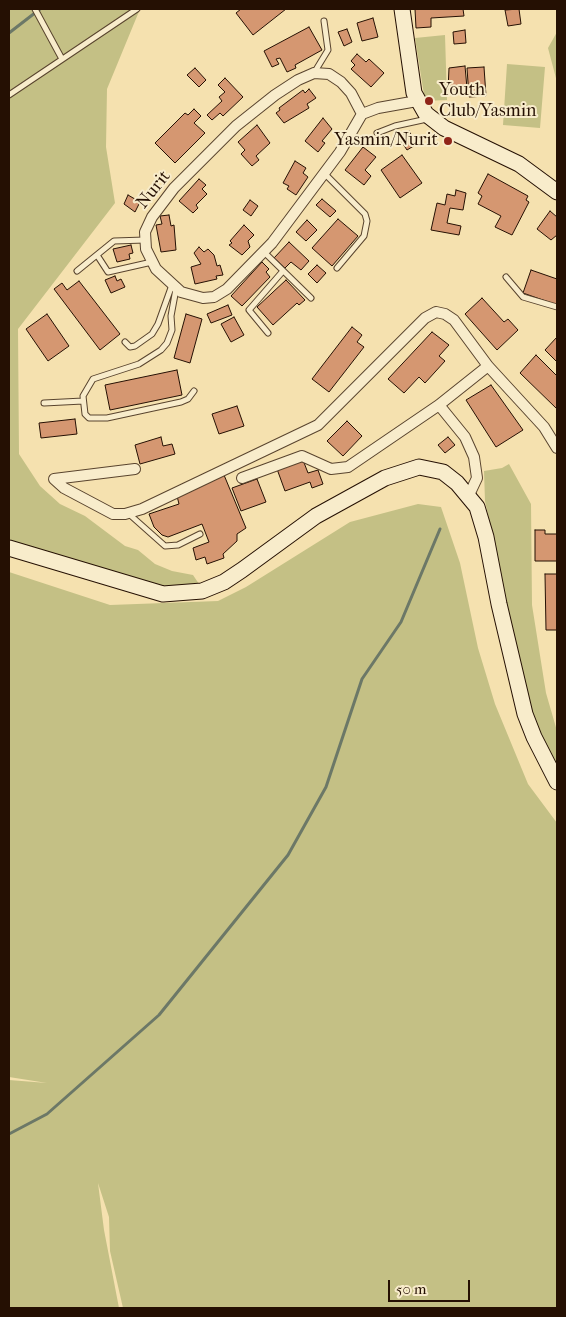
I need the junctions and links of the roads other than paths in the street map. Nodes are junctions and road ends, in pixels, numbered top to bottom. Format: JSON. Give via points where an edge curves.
{"nodes":[{"id":1,"x":35,"y":9,"type":"edge"},
{"id":2,"x":137,"y":9,"type":"edge"},
{"id":3,"x":402,"y":9,"type":"edge"},
{"id":4,"x":324,"y":21,"type":"dead end"},
{"id":5,"x":62,"y":59,"type":"junction"},
{"id":6,"x":314,"y":73,"type":"junction"},
{"id":7,"x":9,"y":95,"type":"edge"},
{"id":8,"x":417,"y":101,"type":"junction"},
{"id":9,"x":362,"y":114,"type":"junction"},
{"id":10,"x":430,"y":118,"type":"junction"},
{"id":11,"x":377,"y":133,"type":"dead end"},
{"id":12,"x":325,"y":174,"type":"junction"},
{"id":13,"x":557,"y":192,"type":"edge"},
{"id":14,"x":145,"y":240,"type":"junction"},
{"id":15,"x":264,"y":252,"type":"junction"},
{"id":16,"x":97,"y":256,"type":"junction"},
{"id":17,"x":152,"y":262,"type":"junction"},
{"id":18,"x":337,"y":268,"type":"dead end"},
{"id":19,"x":78,"y":271,"type":"dead end"},
{"id":20,"x":283,"y":271,"type":"junction"},
{"id":21,"x":506,"y":277,"type":"dead end"},
{"id":22,"x":174,"y":287,"type":"junction"},
{"id":23,"x":311,"y":298,"type":"dead end"},
{"id":24,"x":557,"y":307,"type":"edge"},
{"id":25,"x":268,"y":333,"type":"dead end"},
{"id":26,"x":125,"y":342,"type":"dead end"},
{"id":27,"x":488,"y":366,"type":"junction"},
{"id":28,"x":194,"y":391,"type":"dead end"},
{"id":29,"x":83,"y":401,"type":"junction"},
{"id":30,"x":44,"y":404,"type":"dead end"},
{"id":31,"x":439,"y":405,"type":"junction"},
{"id":32,"x":557,"y":448,"type":"edge"},
{"id":33,"x":135,"y":470,"type":"dead end"},
{"id":34,"x":242,"y":478,"type":"dead end"},
{"id":35,"x":469,"y":495,"type":"junction"},
{"id":36,"x":129,"y":514,"type":"junction"},
{"id":37,"x":200,"y":534,"type":"dead end"},
{"id":38,"x":9,"y":548,"type":"edge"},
{"id":39,"x":557,"y":782,"type":"edge"}],
"edges":[{"from":1,"to":5,"type":"lane"},
{"from":2,"to":5,"type":"lane"},
{"from":3,"to":8,"type":"main road"},
{"from":4,"to":6,"type":"lane","via":[[328,50]]},
{"from":5,"to":7,"type":"lane"},
{"from":6,"to":9,"type":"street","via":[[329,74],[341,82]]},
{"from":6,"to":14,"type":"street","name":"Nurit","via":[[268,100],[195,166],[156,209],[148,224]]},
{"from":8,"to":9,"type":"street"},
{"from":8,"to":10,"type":"main road"},
{"from":9,"to":12,"type":"street"},
{"from":10,"to":11,"type":"lane"},
{"from":10,"to":13,"type":"main road","via":[[515,162]]},
{"from":12,"to":15,"type":"street"},
{"from":12,"to":18,"type":"lane","via":[[365,214],[367,221],[364,236]]},
{"from":14,"to":16,"type":"lane","via":[[114,241]]},
{"from":14,"to":17,"type":"street"},
{"from":15,"to":20,"type":"lane"},
{"from":15,"to":22,"type":"street","via":[[219,295],[197,298]]},
{"from":16,"to":17,"type":"lane","via":[[108,272]]},
{"from":16,"to":19,"type":"lane"},
{"from":17,"to":22,"type":"street"},
{"from":20,"to":23,"type":"lane"},
{"from":20,"to":25,"type":"lane","via":[[249,310]]},
{"from":21,"to":24,"type":"lane","via":[[523,297]]},
{"from":22,"to":26,"type":"lane","via":[[152,334],[135,346],[130,347]]},
{"from":22,"to":29,"type":"lane","via":[[172,330],[167,343],[139,364],[93,379]]},
{"from":27,"to":31,"type":"street"},
{"from":27,"to":32,"type":"street","via":[[544,427]]},
{"from":27,"to":36,"type":"street","via":[[451,317],[439,312],[430,314],[318,425]]},
{"from":28,"to":29,"type":"lane","via":[[181,402],[98,419],[85,414]]},
{"from":29,"to":30,"type":"lane"},
{"from":31,"to":34,"type":"street","via":[[348,467],[331,469],[302,456]]},
{"from":31,"to":35,"type":"street","via":[[465,437],[474,457],[477,478]]},
{"from":33,"to":36,"type":"street","via":[[54,478],[64,488],[110,512]]},
{"from":35,"to":38,"type":"main road","via":[[450,476],[436,469],[420,467],[401,472],[316,516],[224,582],[202,591],[180,594],[162,594]]},
{"from":35,"to":39,"type":"main road","via":[[477,507],[486,537],[525,714]]},
{"from":36,"to":37,"type":"lane","via":[[165,546],[178,545]]}]}
